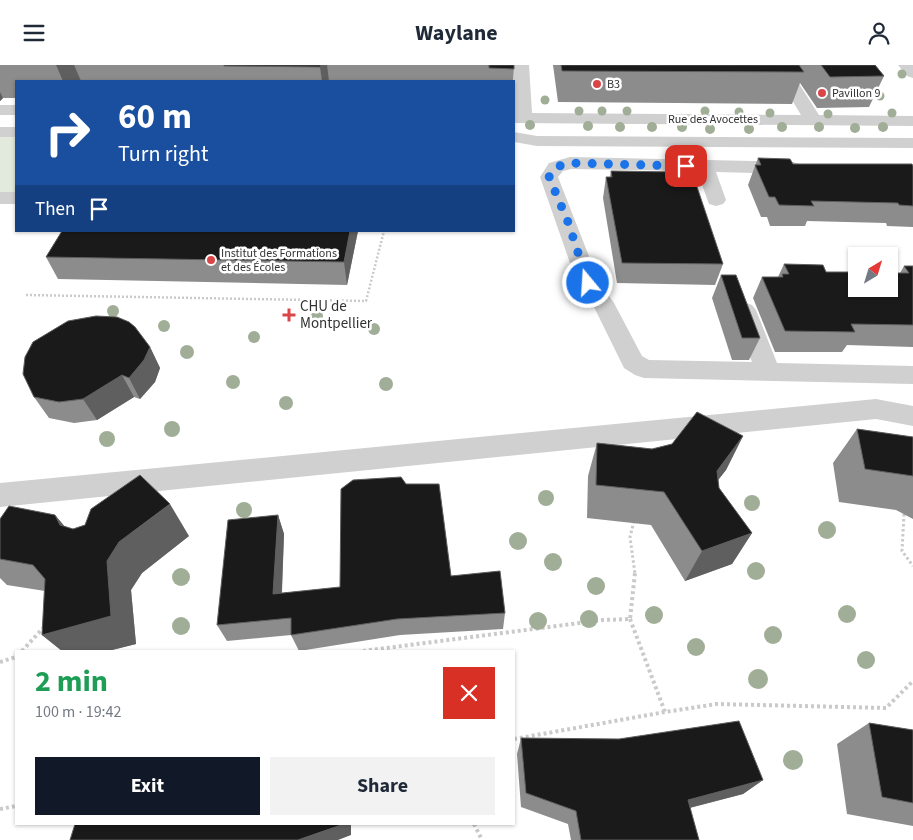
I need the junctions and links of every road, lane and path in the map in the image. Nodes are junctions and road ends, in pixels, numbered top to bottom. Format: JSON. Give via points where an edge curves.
{"nodes":[{"id":1,"x":521,"y":65,"type":"edge"},
{"id":2,"x":779,"y":65,"type":"edge"},
{"id":3,"x":906,"y":65,"type":"edge"},
{"id":4,"x":913,"y":73,"type":"edge"},
{"id":5,"x":525,"y":118,"type":"edge"},
{"id":6,"x":813,"y":120,"type":"junction"},
{"id":7,"x":913,"y":121,"type":"edge"},
{"id":8,"x":0,"y":132,"type":"edge"},
{"id":9,"x":15,"y":132,"type":"edge"},
{"id":10,"x":515,"y":137,"type":"edge"},
{"id":11,"x":537,"y":141,"type":"junction"},
{"id":12,"x":913,"y":143,"type":"edge"},
{"id":13,"x":705,"y":167,"type":"junction"},
{"id":14,"x":815,"y":169,"type":"edge"},
{"id":15,"x":0,"y":198,"type":"edge"},
{"id":16,"x":15,"y":198,"type":"edge"},
{"id":17,"x":716,"y":200,"type":"dead end"},
{"id":18,"x":384,"y":232,"type":"edge"},
{"id":19,"x":26,"y":295,"type":"dead end"},
{"id":20,"x":740,"y":297,"type":"edge"},
{"id":21,"x":769,"y":371,"type":"junction"},
{"id":22,"x":913,"y":375,"type":"edge"},
{"id":23,"x":913,"y":416,"type":"edge"},
{"id":24,"x":103,"y":485,"type":"junction"},
{"id":25,"x":0,"y":495,"type":"edge"},
{"id":26,"x":904,"y":514,"type":"dead end"},
{"id":27,"x":101,"y":515,"type":"edge"},
{"id":28,"x":636,"y":518,"type":"edge"},
{"id":29,"x":913,"y":565,"type":"edge"},
{"id":30,"x":630,"y":619,"type":"junction"},
{"id":31,"x":48,"y":623,"type":"edge"},
{"id":32,"x":23,"y":650,"type":"edge"},
{"id":33,"x":370,"y":650,"type":"edge"},
{"id":34,"x":15,"y":657,"type":"edge"},
{"id":35,"x":0,"y":662,"type":"edge"},
{"id":36,"x":913,"y":681,"type":"edge"},
{"id":37,"x":665,"y":712,"type":"junction"},
{"id":38,"x":515,"y":739,"type":"edge"},
{"id":39,"x":15,"y":806,"type":"edge"},
{"id":40,"x":0,"y":809,"type":"edge"},
{"id":41,"x":474,"y":825,"type":"edge"},
{"id":42,"x":482,"y":840,"type":"edge"}],
"edges":[{"from":1,"to":5,"type":"lane"},
{"from":2,"to":6,"type":"lane"},
{"from":3,"to":4,"type":"lane"},
{"from":5,"to":6,"type":"lane","name":"Rue des Avocettes"},
{"from":5,"to":11,"type":"lane"},
{"from":6,"to":7,"type":"lane","name":"Rue des Avocettes"},
{"from":8,"to":9,"type":"lane"},
{"from":10,"to":11,"type":"lane"},
{"from":11,"to":12,"type":"lane"},
{"from":13,"to":14,"type":"lane"},
{"from":13,"to":17,"type":"lane"},
{"from":13,"to":21,"type":"lane","via":[[570,163],[556,167],[549,177],[588,283],[603,303],[633,362],[644,369]]},
{"from":15,"to":16,"type":"lane"},
{"from":18,"to":19,"type":"path","via":[[366,301]]},
{"from":20,"to":21,"type":"lane"},
{"from":21,"to":22,"type":"lane"},
{"from":23,"to":24,"type":"lane","via":[[876,409]]},
{"from":24,"to":25,"type":"lane"},
{"from":24,"to":27,"type":"lane"},
{"from":26,"to":29,"type":"path","via":[[902,551]]},
{"from":28,"to":30,"type":"path","via":[[631,525],[635,569]]},
{"from":30,"to":33,"type":"path","via":[[603,619]]},
{"from":30,"to":37,"type":"path"},
{"from":31,"to":32,"type":"path"},
{"from":34,"to":35,"type":"path"},
{"from":36,"to":37,"type":"path","via":[[886,708],[717,704]]},
{"from":37,"to":38,"type":"path"},
{"from":39,"to":40,"type":"path"},
{"from":41,"to":42,"type":"path"}]}
